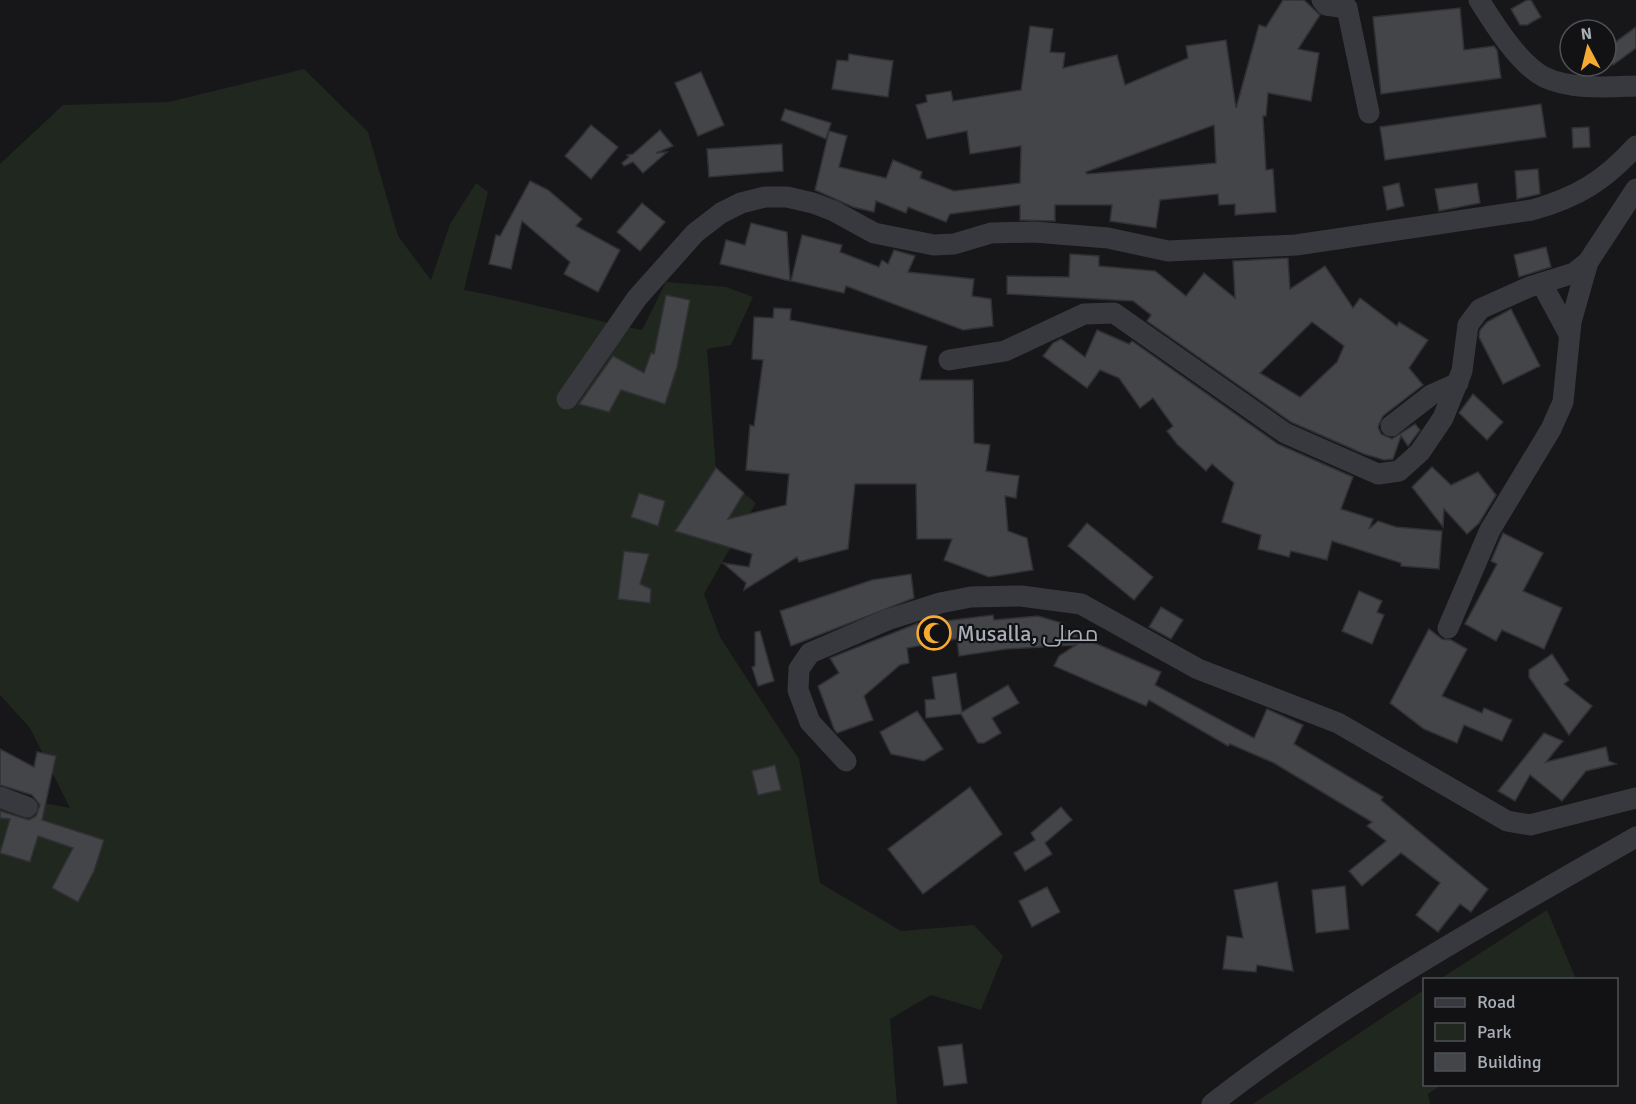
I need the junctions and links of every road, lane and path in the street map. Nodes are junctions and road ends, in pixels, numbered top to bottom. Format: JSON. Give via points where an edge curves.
{"nodes":[{"id":1,"x":1322,"y":0,"type":"edge"},
{"id":2,"x":1479,"y":0,"type":"edge"},
{"id":3,"x":1636,"y":86,"type":"edge"},
{"id":4,"x":1369,"y":113,"type":"dead end"},
{"id":5,"x":1636,"y":146,"type":"edge"},
{"id":6,"x":1636,"y":189,"type":"edge"},
{"id":7,"x":1588,"y":262,"type":"junction"},
{"id":8,"x":1542,"y":284,"type":"junction"},
{"id":9,"x":1569,"y":334,"type":"junction"},
{"id":10,"x":949,"y":360,"type":"dead end"},
{"id":11,"x":1458,"y":383,"type":"junction"},
{"id":12,"x":567,"y":399,"type":"dead end"},
{"id":13,"x":1391,"y":426,"type":"dead end"},
{"id":14,"x":1449,"y":628,"type":"dead end"},
{"id":15,"x":846,"y":761,"type":"dead end"},
{"id":16,"x":0,"y":797,"type":"edge"},
{"id":17,"x":1636,"y":798,"type":"edge"},
{"id":18,"x":27,"y":807,"type":"dead end"},
{"id":19,"x":1636,"y":837,"type":"edge"},
{"id":20,"x":1212,"y":1104,"type":"edge"}],
"edges":[{"from":1,"to":4,"type":"street","via":[[1326,5],[1347,8]]},
{"from":2,"to":3,"type":"street","via":[[1525,62],[1544,77],[1580,85]]},
{"from":5,"to":12,"type":"street","via":[[1590,188],[1542,207],[1296,245],[1168,251],[1108,238],[1010,232],[991,233],[954,244],[934,244],[874,233],[813,203],[765,197],[721,213],[695,233],[637,298]]},
{"from":6,"to":7,"type":"street"},
{"from":7,"to":8,"type":"street","via":[[1574,273]]},
{"from":7,"to":9,"type":"street"},
{"from":8,"to":9,"type":"street"},
{"from":8,"to":11,"type":"street","via":[[1480,309],[1468,325]]},
{"from":9,"to":14,"type":"street","via":[[1563,402],[1490,530]]},
{"from":10,"to":11,"type":"street","via":[[1005,351],[1084,314],[1114,313],[1285,433],[1378,474],[1399,471],[1420,452],[1443,418]]},
{"from":11,"to":13,"type":"street","via":[[1431,395]]},
{"from":15,"to":17,"type":"street","via":[[810,722],[798,690],[799,669],[810,653],[940,603],[971,597],[1021,596],[1081,604],[1197,669],[1338,723],[1507,821],[1530,825]]},
{"from":16,"to":18,"type":"street"},
{"from":19,"to":20,"type":"street","via":[[1386,981]]}]}
